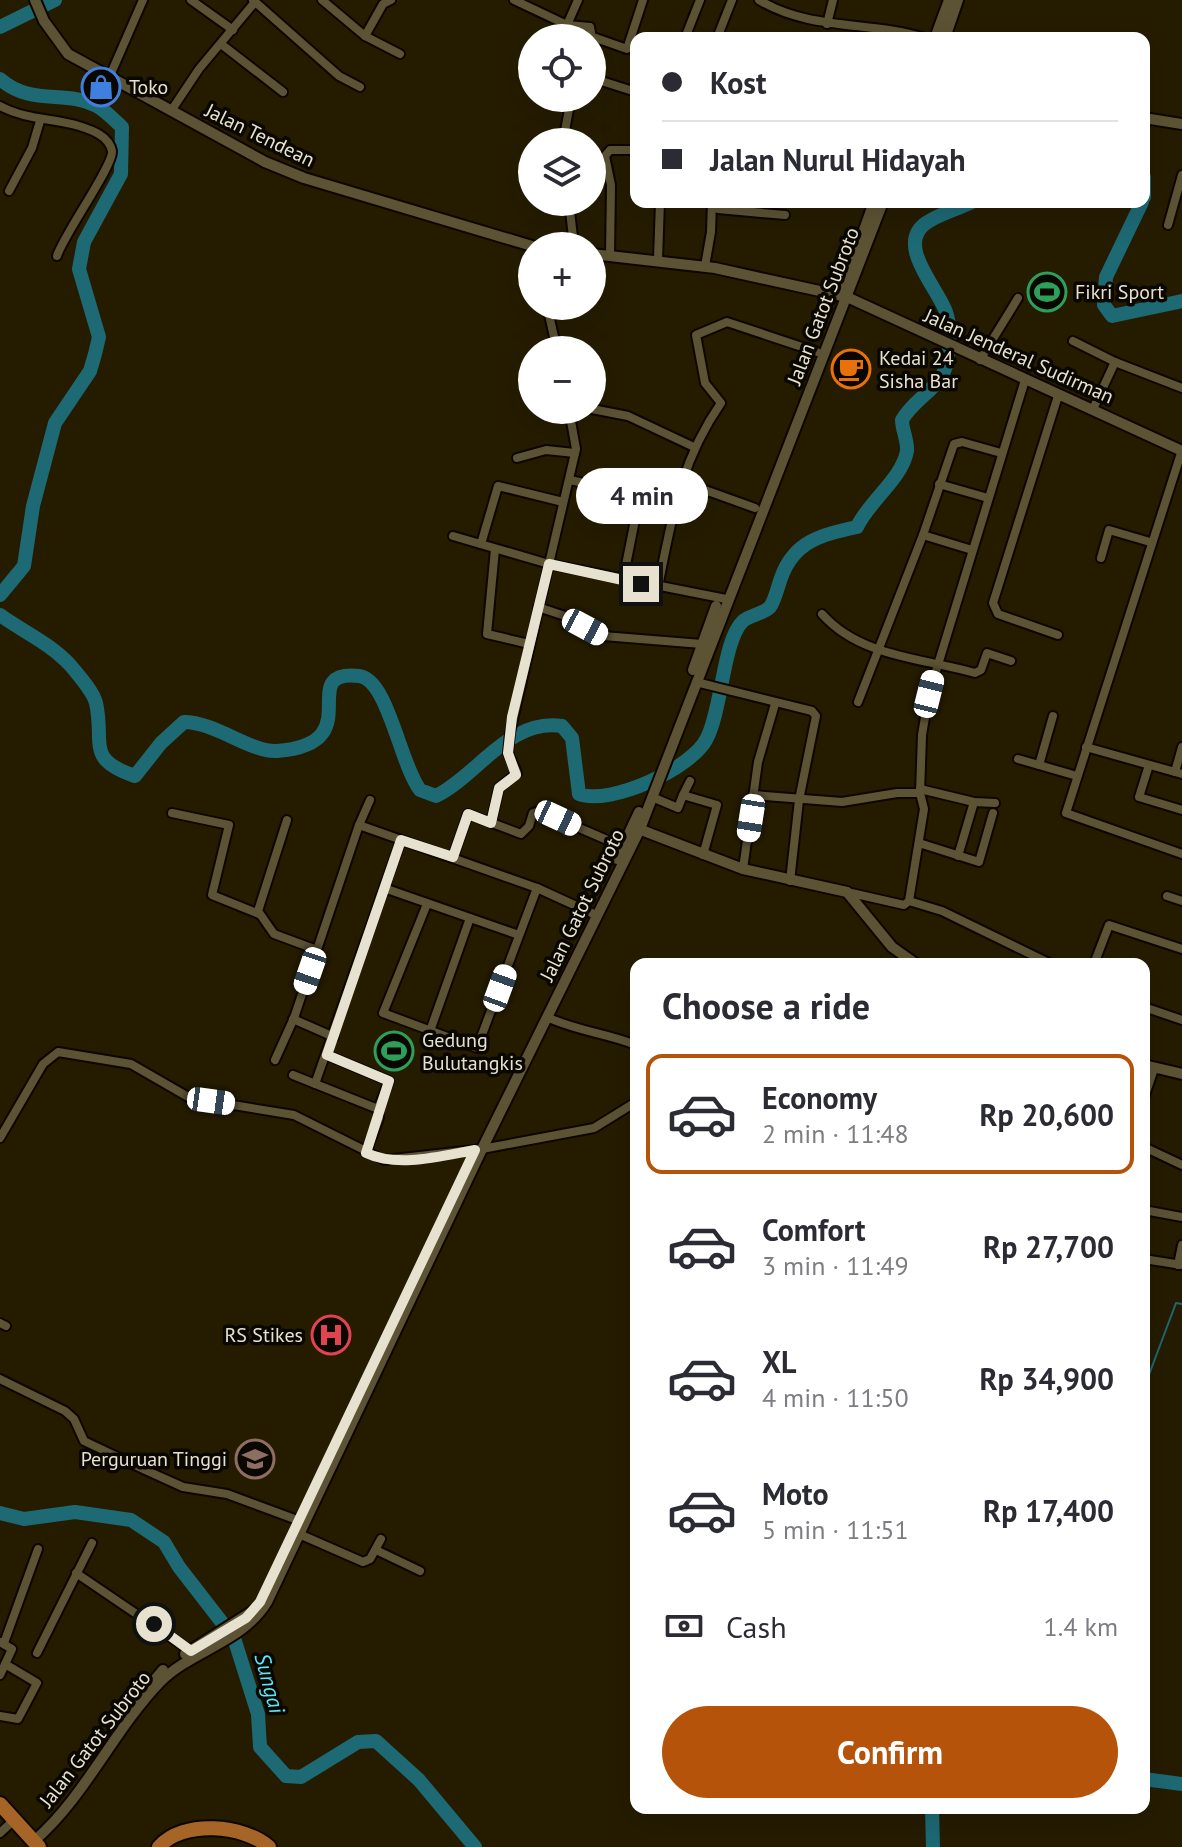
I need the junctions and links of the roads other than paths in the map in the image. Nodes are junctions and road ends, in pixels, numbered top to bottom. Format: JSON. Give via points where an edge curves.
{"nodes":[{"id":1,"x":35,"y":0,"type":"edge"},
{"id":2,"x":143,"y":0,"type":"edge"},
{"id":3,"x":191,"y":0,"type":"edge"},
{"id":4,"x":322,"y":0,"type":"edge"},
{"id":5,"x":391,"y":0,"type":"edge"},
{"id":6,"x":514,"y":0,"type":"edge"},
{"id":7,"x":578,"y":0,"type":"edge"},
{"id":8,"x":643,"y":0,"type":"edge"},
{"id":9,"x":700,"y":0,"type":"edge"},
{"id":10,"x":732,"y":0,"type":"edge"},
{"id":11,"x":833,"y":0,"type":"edge"},
{"id":12,"x":949,"y":0,"type":"edge"},
{"id":13,"x":958,"y":0,"type":"edge"},
{"id":14,"x":254,"y":1,"type":"edge"},
{"id":15,"x":765,"y":2,"type":"edge"},
{"id":16,"x":565,"y":24,"type":"edge"},
{"id":17,"x":567,"y":24,"type":"edge"},
{"id":18,"x":827,"y":24,"type":"junction"},
{"id":19,"x":233,"y":30,"type":"junction"},
{"id":20,"x":633,"y":32,"type":"edge"},
{"id":21,"x":687,"y":32,"type":"edge"},
{"id":22,"x":719,"y":32,"type":"edge"},
{"id":23,"x":857,"y":32,"type":"edge"},
{"id":24,"x":937,"y":32,"type":"edge"},
{"id":25,"x":947,"y":32,"type":"edge"},
{"id":26,"x":365,"y":36,"type":"junction"},
{"id":27,"x":630,"y":40,"type":"edge"},
{"id":28,"x":606,"y":42,"type":"edge"},
{"id":29,"x":221,"y":44,"type":"junction"},
{"id":30,"x":400,"y":54,"type":"dead end"},
{"id":31,"x":109,"y":78,"type":"junction"},
{"id":32,"x":606,"y":82,"type":"edge"},
{"id":33,"x":360,"y":87,"type":"dead end"},
{"id":34,"x":630,"y":90,"type":"edge"},
{"id":35,"x":283,"y":92,"type":"dead end"},
{"id":36,"x":1,"y":109,"type":"edge"},
{"id":37,"x":171,"y":111,"type":"junction"},
{"id":38,"x":1150,"y":119,"type":"edge"},
{"id":39,"x":40,"y":121,"type":"junction"},
{"id":40,"x":1182,"y":124,"type":"edge"},
{"id":41,"x":630,"y":150,"type":"edge"},
{"id":42,"x":1182,"y":175,"type":"edge"},
{"id":43,"x":9,"y":191,"type":"dead end"},
{"id":44,"x":660,"y":208,"type":"edge"},
{"id":45,"x":712,"y":208,"type":"edge"},
{"id":46,"x":717,"y":208,"type":"edge"},
{"id":47,"x":874,"y":208,"type":"edge"},
{"id":48,"x":785,"y":215,"type":"dead end"},
{"id":49,"x":1168,"y":225,"type":"dead end"},
{"id":50,"x":518,"y":242,"type":"edge"},
{"id":51,"x":606,"y":255,"type":"edge"},
{"id":52,"x":610,"y":255,"type":"junction"},
{"id":53,"x":57,"y":256,"type":"dead end"},
{"id":54,"x":658,"y":259,"type":"junction"},
{"id":55,"x":705,"y":266,"type":"junction"},
{"id":56,"x":844,"y":296,"type":"junction"},
{"id":57,"x":1018,"y":298,"type":"dead end"},
{"id":58,"x":1073,"y":341,"type":"dead end"},
{"id":59,"x":817,"y":352,"type":"junction"},
{"id":60,"x":980,"y":360,"type":"junction"},
{"id":61,"x":1115,"y":362,"type":"junction"},
{"id":62,"x":1025,"y":380,"type":"junction"},
{"id":63,"x":1182,"y":388,"type":"edge"},
{"id":64,"x":1058,"y":396,"type":"junction"},
{"id":65,"x":1093,"y":409,"type":"junction"},
{"id":66,"x":606,"y":412,"type":"edge"},
{"id":67,"x":571,"y":424,"type":"edge"},
{"id":68,"x":694,"y":447,"type":"junction"},
{"id":69,"x":1182,"y":450,"type":"edge"},
{"id":70,"x":575,"y":453,"type":"junction"},
{"id":71,"x":1001,"y":453,"type":"junction"},
{"id":72,"x":517,"y":458,"type":"dead end"},
{"id":73,"x":775,"y":469,"type":"junction"},
{"id":74,"x":570,"y":480,"type":"junction"},
{"id":75,"x":680,"y":481,"type":"junction"},
{"id":76,"x":939,"y":484,"type":"junction"},
{"id":77,"x":640,"y":495,"type":"junction"},
{"id":78,"x":988,"y":498,"type":"junction"},
{"id":79,"x":563,"y":502,"type":"junction"},
{"id":80,"x":676,"y":503,"type":"junction"},
{"id":81,"x":755,"y":508,"type":"junction"},
{"id":82,"x":923,"y":535,"type":"junction"},
{"id":83,"x":453,"y":536,"type":"dead end"},
{"id":84,"x":1150,"y":542,"type":"junction"},
{"id":85,"x":481,"y":544,"type":"junction"},
{"id":86,"x":495,"y":549,"type":"junction"},
{"id":87,"x":972,"y":550,"type":"junction"},
{"id":88,"x":1101,"y":558,"type":"dead end"},
{"id":89,"x":549,"y":564,"type":"junction"},
{"id":90,"x":623,"y":580,"type":"junction"},
{"id":91,"x":658,"y":587,"type":"junction"},
{"id":92,"x":723,"y":599,"type":"junction"},
{"id":93,"x":538,"y":607,"type":"junction"},
{"id":94,"x":822,"y":614,"type":"dead end"},
{"id":95,"x":1058,"y":635,"type":"dead end"},
{"id":96,"x":529,"y":644,"type":"junction"},
{"id":97,"x":702,"y":644,"type":"junction"},
{"id":98,"x":877,"y":650,"type":"junction"},
{"id":99,"x":1011,"y":661,"type":"dead end"},
{"id":100,"x":937,"y":662,"type":"junction"},
{"id":101,"x":700,"y":684,"type":"junction"},
{"id":102,"x":858,"y":702,"type":"dead end"},
{"id":103,"x":775,"y":704,"type":"junction"},
{"id":104,"x":1053,"y":716,"type":"dead end"},
{"id":105,"x":1086,"y":747,"type":"junction"},
{"id":106,"x":1182,"y":747,"type":"edge"},
{"id":107,"x":1018,"y":759,"type":"dead end"},
{"id":108,"x":1039,"y":765,"type":"junction"},
{"id":109,"x":1149,"y":765,"type":"junction"},
{"id":110,"x":659,"y":773,"type":"junction"},
{"id":111,"x":1178,"y":773,"type":"edge"},
{"id":112,"x":1077,"y":776,"type":"junction"},
{"id":113,"x":690,"y":781,"type":"dead end"},
{"id":114,"x":920,"y":791,"type":"junction"},
{"id":115,"x":652,"y":794,"type":"junction"},
{"id":116,"x":683,"y":795,"type":"junction"},
{"id":117,"x":753,"y":795,"type":"junction"},
{"id":118,"x":370,"y":800,"type":"dead end"},
{"id":119,"x":799,"y":800,"type":"junction"},
{"id":120,"x":974,"y":802,"type":"junction"},
{"id":121,"x":1182,"y":810,"type":"edge"},
{"id":122,"x":172,"y":813,"type":"dead end"},
{"id":123,"x":287,"y":820,"type":"dead end"},
{"id":124,"x":491,"y":823,"type":"junction"},
{"id":125,"x":359,"y":825,"type":"junction"},
{"id":126,"x":636,"y":828,"type":"junction"},
{"id":127,"x":401,"y":840,"type":"junction"},
{"id":128,"x":919,"y":843,"type":"junction"},
{"id":129,"x":626,"y":849,"type":"junction"},
{"id":130,"x":1182,"y":854,"type":"edge"},
{"id":131,"x":703,"y":855,"type":"junction"},
{"id":132,"x":958,"y":856,"type":"junction"},
{"id":133,"x":453,"y":857,"type":"junction"},
{"id":134,"x":743,"y":869,"type":"junction"},
{"id":135,"x":790,"y":881,"type":"junction"},
{"id":136,"x":384,"y":888,"type":"junction"},
{"id":137,"x":537,"y":888,"type":"junction"},
{"id":138,"x":847,"y":892,"type":"junction"},
{"id":139,"x":1167,"y":896,"type":"dead end"},
{"id":140,"x":909,"y":901,"type":"junction"},
{"id":141,"x":1182,"y":901,"type":"edge"},
{"id":142,"x":427,"y":904,"type":"junction"},
{"id":143,"x":259,"y":914,"type":"junction"},
{"id":144,"x":594,"y":915,"type":"junction"},
{"id":145,"x":470,"y":918,"type":"junction"},
{"id":146,"x":519,"y":935,"type":"junction"},
{"id":147,"x":1182,"y":949,"type":"edge"},
{"id":148,"x":317,"y":950,"type":"junction"},
{"id":149,"x":908,"y":958,"type":"edge"},
{"id":150,"x":1039,"y":958,"type":"edge"},
{"id":151,"x":1096,"y":958,"type":"edge"},
{"id":152,"x":1150,"y":1009,"type":"edge"},
{"id":153,"x":547,"y":1017,"type":"junction"},
{"id":154,"x":293,"y":1019,"type":"junction"},
{"id":155,"x":1182,"y":1020,"type":"edge"},
{"id":156,"x":430,"y":1031,"type":"junction"},
{"id":157,"x":334,"y":1037,"type":"junction"},
{"id":158,"x":630,"y":1043,"type":"edge"},
{"id":159,"x":327,"y":1055,"type":"junction"},
{"id":160,"x":275,"y":1060,"type":"dead end"},
{"id":161,"x":1150,"y":1067,"type":"edge"},
{"id":162,"x":1182,"y":1074,"type":"edge"},
{"id":163,"x":293,"y":1075,"type":"dead end"},
{"id":164,"x":315,"y":1084,"type":"junction"},
{"id":165,"x":630,"y":1106,"type":"edge"},
{"id":166,"x":378,"y":1109,"type":"junction"},
{"id":167,"x":0,"y":1138,"type":"edge"},
{"id":168,"x":479,"y":1150,"type":"junction"},
{"id":169,"x":1150,"y":1150,"type":"edge"},
{"id":170,"x":366,"y":1153,"type":"junction"},
{"id":171,"x":1182,"y":1165,"type":"edge"},
{"id":172,"x":1150,"y":1211,"type":"edge"},
{"id":173,"x":1182,"y":1217,"type":"edge"},
{"id":174,"x":1182,"y":1245,"type":"edge"},
{"id":175,"x":1150,"y":1260,"type":"edge"},
{"id":176,"x":1180,"y":1265,"type":"edge"},
{"id":177,"x":0,"y":1379,"type":"edge"},
{"id":178,"x":300,"y":1521,"type":"junction"},
{"id":179,"x":299,"y":1534,"type":"junction"},
{"id":180,"x":381,"y":1539,"type":"dead end"},
{"id":181,"x":92,"y":1543,"type":"dead end"},
{"id":182,"x":38,"y":1549,"type":"dead end"},
{"id":183,"x":376,"y":1550,"type":"junction"},
{"id":184,"x":420,"y":1571,"type":"dead end"},
{"id":185,"x":76,"y":1573,"type":"junction"},
{"id":186,"x":243,"y":1624,"type":"junction"},
{"id":187,"x":2,"y":1642,"type":"edge"},
{"id":188,"x":214,"y":1642,"type":"junction"},
{"id":189,"x":191,"y":1651,"type":"junction"},
{"id":190,"x":37,"y":1653,"type":"dead end"},
{"id":191,"x":5,"y":1664,"type":"junction"},
{"id":192,"x":0,"y":1675,"type":"edge"},
{"id":193,"x":0,"y":1716,"type":"edge"},
{"id":194,"x":120,"y":1728,"type":"junction"},
{"id":195,"x":0,"y":1804,"type":"edge"},
{"id":196,"x":15,"y":1819,"type":"junction"},
{"id":197,"x":0,"y":1833,"type":"edge"},
{"id":198,"x":35,"y":1842,"type":"edge"},
{"id":199,"x":159,"y":1847,"type":"edge"},
{"id":200,"x":269,"y":1847,"type":"edge"}],
"edges":[{"from":1,"to":31,"type":"street","name":"Jalan Tendean","via":[[68,54]]},
{"from":2,"to":31,"type":"street"},
{"from":3,"to":19,"type":"street"},
{"from":4,"to":26,"type":"street"},
{"from":5,"to":26,"type":"street","via":[[383,4]]},
{"from":6,"to":16,"type":"street"},
{"from":7,"to":17,"type":"street"},
{"from":8,"to":20,"type":"street"},
{"from":9,"to":21,"type":"street"},
{"from":10,"to":22,"type":"street"},
{"from":11,"to":18,"type":"street"},
{"from":12,"to":24,"type":"street"},
{"from":13,"to":25,"type":"street"},
{"from":14,"to":19,"type":"street"},
{"from":14,"to":33,"type":"street","via":[[339,76]]},
{"from":15,"to":18,"type":"street"},
{"from":18,"to":23,"type":"street"},
{"from":19,"to":29,"type":"street"},
{"from":26,"to":30,"type":"street"},
{"from":27,"to":28,"type":"street","via":[[627,49]]},
{"from":29,"to":35,"type":"street"},
{"from":29,"to":37,"type":"street"},
{"from":31,"to":37,"type":"street","name":"Jalan Tendean"},
{"from":32,"to":34,"type":"street"},
{"from":36,"to":39,"type":"street"},
{"from":37,"to":50,"type":"street","name":"Jalan Tendean","via":[[304,178]]},
{"from":38,"to":40,"type":"street"},
{"from":39,"to":43,"type":"street"},
{"from":39,"to":53,"type":"street","via":[[86,128],[107,140],[111,150],[109,166]]},
{"from":41,"to":52,"type":"street","via":[[610,150],[605,156],[611,185]]},
{"from":42,"to":49,"type":"street"},
{"from":44,"to":54,"type":"street"},
{"from":45,"to":55,"type":"street"},
{"from":46,"to":48,"type":"street"},
{"from":47,"to":56,"type":"street","name":"Jalan Gatot Subroto"},
{"from":51,"to":52,"type":"street"},
{"from":52,"to":54,"type":"street"},
{"from":54,"to":55,"type":"street"},
{"from":55,"to":56,"type":"street"},
{"from":56,"to":59,"type":"street","name":"Jalan Gatot Subroto"},
{"from":56,"to":60,"type":"street","name":"Jalan Jenderal Sudirman"},
{"from":56,"to":73,"type":"street","name":"Jalan Gatot Subroto"},
{"from":57,"to":60,"type":"street"},
{"from":58,"to":61,"type":"street"},
{"from":59,"to":68,"type":"street","via":[[727,322],[700,332],[695,342],[705,383],[721,403]]},
{"from":59,"to":73,"type":"street","name":"Jalan Gatot Subroto"},
{"from":60,"to":62,"type":"street","name":"Jalan Jenderal Sudirman"},
{"from":61,"to":63,"type":"street"},
{"from":61,"to":65,"type":"street"},
{"from":62,"to":64,"type":"street","name":"Jalan Jenderal Sudirman"},
{"from":62,"to":71,"type":"street"},
{"from":64,"to":65,"type":"street","name":"Jalan Jenderal Sudirman"},
{"from":64,"to":95,"type":"street","via":[[993,608],[1003,617]]},
{"from":65,"to":69,"type":"street","name":"Jalan Jenderal Sudirman"},
{"from":66,"to":68,"type":"street","via":[[628,416]]},
{"from":67,"to":70,"type":"street"},
{"from":68,"to":75,"type":"street"},
{"from":69,"to":84,"type":"street"},
{"from":70,"to":72,"type":"street","via":[[539,450]]},
{"from":70,"to":74,"type":"street"},
{"from":71,"to":76,"type":"street","via":[[955,442]]},
{"from":71,"to":78,"type":"street"},
{"from":73,"to":81,"type":"street","name":"Jalan Gatot Subroto"},
{"from":73,"to":92,"type":"street","name":"Jalan Gatot Subroto"},
{"from":74,"to":77,"type":"street"},
{"from":74,"to":79,"type":"street"},
{"from":75,"to":80,"type":"street"},
{"from":75,"to":81,"type":"street"},
{"from":76,"to":78,"type":"street"},
{"from":76,"to":82,"type":"street"},
{"from":77,"to":80,"type":"street"},
{"from":77,"to":90,"type":"street"},
{"from":78,"to":87,"type":"street"},
{"from":79,"to":85,"type":"street","via":[[498,486]]},
{"from":79,"to":89,"type":"street"},
{"from":80,"to":91,"type":"street"},
{"from":81,"to":92,"type":"street","name":"Jalan Gatot Subroto"},
{"from":82,"to":87,"type":"street"},
{"from":82,"to":98,"type":"street"},
{"from":83,"to":85,"type":"street"},
{"from":84,"to":88,"type":"street","via":[[1109,530]]},
{"from":84,"to":105,"type":"street"},
{"from":85,"to":86,"type":"street"},
{"from":86,"to":89,"type":"street"},
{"from":86,"to":96,"type":"street","via":[[487,634]]},
{"from":87,"to":100,"type":"street"},
{"from":89,"to":90,"type":"street"},
{"from":89,"to":93,"type":"street"},
{"from":90,"to":91,"type":"street"},
{"from":91,"to":92,"type":"street"},
{"from":92,"to":97,"type":"street","name":"Jalan Gatot Subroto"},
{"from":92,"to":101,"type":"street","name":"Jalan Gatot Subroto"},
{"from":93,"to":96,"type":"street"},
{"from":93,"to":97,"type":"street","via":[[603,636]]},
{"from":94,"to":98,"type":"street","via":[[844,636]]},
{"from":96,"to":124,"type":"street","via":[[508,753],[517,773],[499,788]]},
{"from":97,"to":110,"type":"street","name":"Jalan Gatot Subroto"},
{"from":98,"to":100,"type":"street"},
{"from":98,"to":102,"type":"street"},
{"from":99,"to":100,"type":"street","via":[[987,653],[979,673]]},
{"from":100,"to":114,"type":"street","via":[[922,735]]},
{"from":101,"to":103,"type":"street"},
{"from":101,"to":110,"type":"street","name":"Jalan Gatot Subroto"},
{"from":103,"to":117,"type":"street"},
{"from":103,"to":119,"type":"street","via":[[816,716]]},
{"from":104,"to":108,"type":"street"},
{"from":105,"to":109,"type":"street"},
{"from":105,"to":112,"type":"street"},
{"from":106,"to":111,"type":"street"},
{"from":107,"to":108,"type":"street"},
{"from":108,"to":112,"type":"street"},
{"from":109,"to":111,"type":"street"},
{"from":109,"to":121,"type":"street","via":[[1139,797]]},
{"from":110,"to":115,"type":"street","name":"Jalan Gatot Subroto"},
{"from":112,"to":130,"type":"street","via":[[1066,813]]},
{"from":113,"to":116,"type":"street"},
{"from":114,"to":119,"type":"street","via":[[842,802]]},
{"from":114,"to":120,"type":"street"},
{"from":114,"to":128,"type":"street","via":[[924,809]]},
{"from":115,"to":116,"type":"street","via":[[678,808]]},
{"from":115,"to":126,"type":"street","name":"Jalan Gatot Subroto"},
{"from":116,"to":131,"type":"street","via":[[717,805]]},
{"from":117,"to":119,"type":"street"},
{"from":117,"to":134,"type":"street"},
{"from":118,"to":125,"type":"street"},
{"from":119,"to":135,"type":"street"},
{"from":120,"to":132,"type":"street"},
{"from":120,"to":132,"type":"street","via":[[994,808],[979,862]]},
{"from":122,"to":143,"type":"street","via":[[229,825],[212,895]]},
{"from":123,"to":143,"type":"street"},
{"from":124,"to":129,"type":"street","via":[[521,834],[533,813],[540,811]]},
{"from":124,"to":133,"type":"street","via":[[468,814]]},
{"from":125,"to":127,"type":"street"},
{"from":125,"to":148,"type":"street"},
{"from":126,"to":129,"type":"street","name":"Jalan Gatot Subroto"},
{"from":126,"to":131,"type":"street"},
{"from":127,"to":133,"type":"street"},
{"from":127,"to":136,"type":"street"},
{"from":128,"to":132,"type":"street"},
{"from":128,"to":140,"type":"street"},
{"from":129,"to":144,"type":"street","name":"Jalan Gatot Subroto"},
{"from":131,"to":134,"type":"street"},
{"from":133,"to":137,"type":"street"},
{"from":134,"to":135,"type":"street"},
{"from":135,"to":138,"type":"street"},
{"from":136,"to":142,"type":"street"},
{"from":136,"to":157,"type":"street"},
{"from":137,"to":144,"type":"street"},
{"from":137,"to":146,"type":"street"},
{"from":138,"to":140,"type":"street","via":[[904,905]]},
{"from":138,"to":149,"type":"street","via":[[892,947]]},
{"from":139,"to":141,"type":"street"},
{"from":140,"to":150,"type":"street","via":[[942,911]]},
{"from":142,"to":145,"type":"street"},
{"from":142,"to":156,"type":"street","via":[[383,1013]]},
{"from":143,"to":148,"type":"street","via":[[274,934]]},
{"from":144,"to":153,"type":"street","name":"Jalan Gatot Subroto"},
{"from":144,"to":168,"type":"street","name":"Jalan Gatot Subroto"},
{"from":145,"to":146,"type":"street"},
{"from":145,"to":156,"type":"street"},
{"from":146,"to":156,"type":"street","via":[[477,1048]]},
{"from":147,"to":151,"type":"street","via":[[1109,925]]},
{"from":148,"to":154,"type":"street"},
{"from":152,"to":155,"type":"street"},
{"from":153,"to":158,"type":"street","via":[[574,1030]]},
{"from":153,"to":168,"type":"street","name":"Jalan Gatot Subroto"},
{"from":154,"to":157,"type":"street"},
{"from":154,"to":160,"type":"street"},
{"from":157,"to":159,"type":"street"},
{"from":159,"to":164,"type":"street"},
{"from":159,"to":166,"type":"street","via":[[389,1081]]},
{"from":161,"to":162,"type":"street"},
{"from":163,"to":164,"type":"street"},
{"from":164,"to":166,"type":"street"},
{"from":165,"to":168,"type":"street","via":[[594,1128]]},
{"from":166,"to":170,"type":"street"},
{"from":167,"to":170,"type":"street","via":[[43,1064],[53,1054],[68,1052],[131,1064],[190,1098],[294,1115]]},
{"from":168,"to":170,"type":"street","via":[[399,1160]]},
{"from":168,"to":178,"type":"street","name":"Jalan Gatot Subroto"},
{"from":168,"to":179,"type":"street","name":"Jalan Gatot Subroto"},
{"from":169,"to":171,"type":"street"},
{"from":172,"to":173,"type":"street"},
{"from":174,"to":176,"type":"street"},
{"from":175,"to":176,"type":"street"},
{"from":177,"to":178,"type":"street","via":[[65,1411],[84,1441],[143,1469],[183,1487],[227,1494]]},
{"from":178,"to":186,"type":"street","name":"Jalan Gatot Subroto","via":[[260,1602]]},
{"from":179,"to":183,"type":"street","via":[[363,1562]]},
{"from":179,"to":186,"type":"street","name":"Jalan Gatot Subroto","via":[[267,1602]]},
{"from":180,"to":183,"type":"street"},
{"from":181,"to":185,"type":"street"},
{"from":182,"to":187,"type":"street"},
{"from":183,"to":184,"type":"street"},
{"from":185,"to":189,"type":"street"},
{"from":185,"to":190,"type":"street"},
{"from":186,"to":188,"type":"street","name":"Jalan Gatot Subroto"},
{"from":187,"to":191,"type":"street","via":[[12,1649]]},
{"from":188,"to":189,"type":"street","name":"Jalan Gatot Subroto"},
{"from":188,"to":194,"type":"street","name":"Jalan Gatot Subroto","via":[[171,1673]]},
{"from":189,"to":194,"type":"street","name":"Jalan Gatot Subroto","via":[[149,1684]]},
{"from":191,"to":192,"type":"street"},
{"from":191,"to":193,"type":"street","via":[[37,1680],[37,1685],[18,1719]]},
{"from":194,"to":198,"type":"street","name":"Jalan Gatot Subroto"},
{"from":195,"to":196,"type":"highway"},
{"from":196,"to":197,"type":"street"},
{"from":196,"to":198,"type":"highway"},
{"from":199,"to":200,"type":"highway","via":[[169,1838],[203,1829],[248,1834]]}]}
